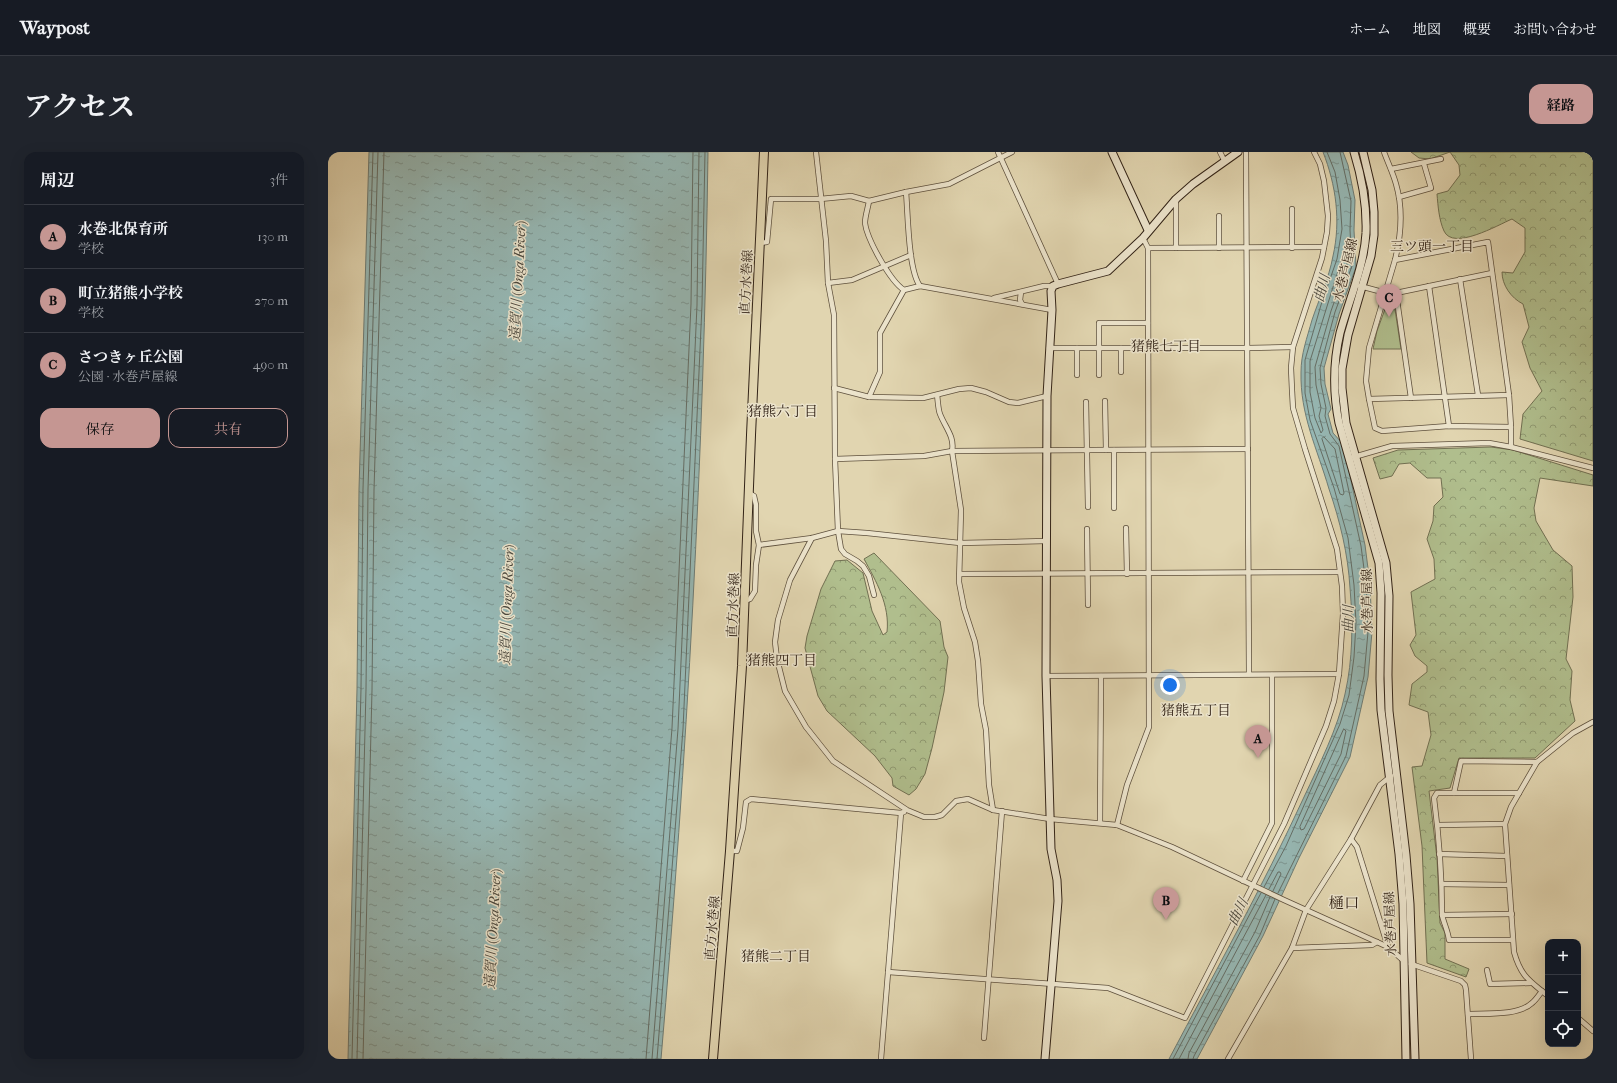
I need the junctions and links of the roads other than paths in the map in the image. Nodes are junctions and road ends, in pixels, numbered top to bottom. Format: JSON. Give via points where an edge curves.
{"nodes":[{"id":1,"x":764,"y":152,"type":"edge"},
{"id":2,"x":816,"y":152,"type":"edge"},
{"id":3,"x":1012,"y":152,"type":"edge"},
{"id":4,"x":1112,"y":152,"type":"edge"},
{"id":5,"x":1220,"y":152,"type":"edge"},
{"id":6,"x":1238,"y":152,"type":"edge"},
{"id":7,"x":1246,"y":152,"type":"edge"},
{"id":8,"x":1314,"y":152,"type":"edge"},
{"id":9,"x":1354,"y":152,"type":"edge"},
{"id":10,"x":1363,"y":152,"type":"edge"},
{"id":11,"x":1384,"y":152,"type":"edge"},
{"id":12,"x":1000,"y":154,"type":"edge"},
{"id":13,"x":1441,"y":159,"type":"dead end"},
{"id":14,"x":1225,"y":162,"type":"junction"},
{"id":15,"x":1424,"y":164,"type":"junction"},
{"id":16,"x":1391,"y":169,"type":"junction"},
{"id":17,"x":906,"y":192,"type":"junction"},
{"id":18,"x":1399,"y":197,"type":"junction"},
{"id":19,"x":1176,"y":199,"type":"junction"},
{"id":20,"x":820,"y":200,"type":"junction"},
{"id":21,"x":869,"y":201,"type":"junction"},
{"id":22,"x":1292,"y":209,"type":"dead end"},
{"id":23,"x":1219,"y":216,"type":"dead end"},
{"id":24,"x":1148,"y":230,"type":"junction"},
{"id":25,"x":1143,"y":238,"type":"junction"},
{"id":26,"x":760,"y":243,"type":"junction"},
{"id":27,"x":1324,"y":247,"type":"junction"},
{"id":28,"x":1148,"y":248,"type":"junction"},
{"id":29,"x":1176,"y":248,"type":"junction"},
{"id":30,"x":1219,"y":248,"type":"junction"},
{"id":31,"x":1247,"y":248,"type":"junction"},
{"id":32,"x":1292,"y":248,"type":"junction"},
{"id":33,"x":911,"y":256,"type":"junction"},
{"id":34,"x":1395,"y":260,"type":"junction"},
{"id":35,"x":886,"y":267,"type":"junction"},
{"id":36,"x":1492,"y":273,"type":"junction"},
{"id":37,"x":1460,"y":280,"type":"junction"},
{"id":38,"x":828,"y":283,"type":"junction"},
{"id":39,"x":1056,"y":285,"type":"junction"},
{"id":40,"x":1355,"y":285,"type":"junction"},
{"id":41,"x":920,"y":286,"type":"junction"},
{"id":42,"x":1429,"y":286,"type":"junction"},
{"id":43,"x":1363,"y":287,"type":"junction"},
{"id":44,"x":904,"y":290,"type":"junction"},
{"id":45,"x":1021,"y":292,"type":"junction"},
{"id":46,"x":1386,"y":293,"type":"junction"},
{"id":47,"x":1396,"y":293,"type":"junction"},
{"id":48,"x":993,"y":298,"type":"junction"},
{"id":49,"x":1022,"y":304,"type":"junction"},
{"id":50,"x":1052,"y":310,"type":"junction"},
{"id":51,"x":1148,"y":323,"type":"junction"},
{"id":52,"x":1293,"y":347,"type":"junction"},
{"id":53,"x":1049,"y":348,"type":"junction"},
{"id":54,"x":1077,"y":348,"type":"junction"},
{"id":55,"x":1099,"y":348,"type":"junction"},
{"id":56,"x":1121,"y":348,"type":"junction"},
{"id":57,"x":1148,"y":348,"type":"junction"},
{"id":58,"x":1248,"y":348,"type":"junction"},
{"id":59,"x":1121,"y":372,"type":"dead end"},
{"id":60,"x":1078,"y":375,"type":"dead end"},
{"id":61,"x":1099,"y":375,"type":"dead end"},
{"id":62,"x":834,"y":388,"type":"junction"},
{"id":63,"x":937,"y":395,"type":"junction"},
{"id":64,"x":1478,"y":395,"type":"junction"},
{"id":65,"x":1509,"y":395,"type":"junction"},
{"id":66,"x":1047,"y":396,"type":"junction"},
{"id":67,"x":1444,"y":396,"type":"junction"},
{"id":68,"x":870,"y":397,"type":"junction"},
{"id":69,"x":1411,"y":398,"type":"junction"},
{"id":70,"x":1369,"y":399,"type":"junction"},
{"id":71,"x":1105,"y":401,"type":"dead end"},
{"id":72,"x":1086,"y":402,"type":"dead end"},
{"id":73,"x":1449,"y":426,"type":"junction"},
{"id":74,"x":1512,"y":427,"type":"junction"},
{"id":75,"x":1511,"y":447,"type":"junction"},
{"id":76,"x":1248,"y":449,"type":"junction"},
{"id":77,"x":1046,"y":450,"type":"junction"},
{"id":78,"x":1087,"y":450,"type":"junction"},
{"id":79,"x":1106,"y":450,"type":"junction"},
{"id":80,"x":1114,"y":450,"type":"junction"},
{"id":81,"x":1149,"y":450,"type":"junction"},
{"id":82,"x":952,"y":451,"type":"junction"},
{"id":83,"x":1353,"y":457,"type":"junction"},
{"id":84,"x":835,"y":459,"type":"junction"},
{"id":85,"x":1593,"y":468,"type":"edge"},
{"id":86,"x":749,"y":493,"type":"junction"},
{"id":87,"x":1088,"y":507,"type":"dead end"},
{"id":88,"x":1114,"y":508,"type":"dead end"},
{"id":89,"x":1126,"y":528,"type":"dead end"},
{"id":90,"x":1087,"y":529,"type":"dead end"},
{"id":91,"x":838,"y":531,"type":"junction"},
{"id":92,"x":812,"y":538,"type":"junction"},
{"id":93,"x":1046,"y":541,"type":"junction"},
{"id":94,"x":960,"y":543,"type":"junction"},
{"id":95,"x":759,"y":546,"type":"junction"},
{"id":96,"x":1339,"y":572,"type":"junction"},
{"id":97,"x":1046,"y":573,"type":"junction"},
{"id":98,"x":1149,"y":573,"type":"junction"},
{"id":99,"x":1248,"y":573,"type":"junction"},
{"id":100,"x":960,"y":574,"type":"junction"},
{"id":101,"x":1088,"y":574,"type":"junction"},
{"id":102,"x":1127,"y":574,"type":"junction"},
{"id":103,"x":874,"y":595,"type":"dead end"},
{"id":104,"x":745,"y":601,"type":"junction"},
{"id":105,"x":1088,"y":605,"type":"dead end"},
{"id":106,"x":1249,"y":674,"type":"junction"},
{"id":107,"x":1339,"y":674,"type":"junction"},
{"id":108,"x":1272,"y":675,"type":"junction"},
{"id":109,"x":1046,"y":676,"type":"junction"},
{"id":110,"x":1101,"y":676,"type":"junction"},
{"id":111,"x":1150,"y":676,"type":"junction"},
{"id":112,"x":1593,"y":722,"type":"edge"},
{"id":113,"x":1537,"y":762,"type":"junction"},
{"id":114,"x":1393,"y":775,"type":"junction"},
{"id":115,"x":1454,"y":793,"type":"junction"},
{"id":116,"x":1519,"y":793,"type":"junction"},
{"id":117,"x":907,"y":810,"type":"junction"},
{"id":118,"x":993,"y":810,"type":"junction"},
{"id":119,"x":1002,"y":811,"type":"junction"},
{"id":120,"x":901,"y":813,"type":"junction"},
{"id":121,"x":1050,"y":819,"type":"junction"},
{"id":122,"x":1100,"y":823,"type":"junction"},
{"id":123,"x":1505,"y":824,"type":"junction"},
{"id":124,"x":1117,"y":825,"type":"junction"},
{"id":125,"x":1438,"y":825,"type":"junction"},
{"id":126,"x":1352,"y":839,"type":"junction"},
{"id":127,"x":730,"y":851,"type":"junction"},
{"id":128,"x":1440,"y":854,"type":"junction"},
{"id":129,"x":1507,"y":856,"type":"junction"},
{"id":130,"x":1243,"y":881,"type":"junction"},
{"id":131,"x":1442,"y":884,"type":"junction"},
{"id":132,"x":1252,"y":885,"type":"junction"},
{"id":133,"x":1509,"y":885,"type":"junction"},
{"id":134,"x":1306,"y":910,"type":"junction"},
{"id":135,"x":1512,"y":914,"type":"junction"},
{"id":136,"x":1442,"y":915,"type":"junction"},
{"id":137,"x":1512,"y":940,"type":"junction"},
{"id":138,"x":1377,"y":942,"type":"junction"},
{"id":139,"x":1388,"y":947,"type":"junction"},
{"id":140,"x":1292,"y":948,"type":"junction"},
{"id":141,"x":1407,"y":962,"type":"junction"},
{"id":142,"x":1487,"y":970,"type":"dead end"},
{"id":143,"x":888,"y":972,"type":"junction"},
{"id":144,"x":988,"y":980,"type":"junction"},
{"id":145,"x":1531,"y":983,"type":"junction"},
{"id":146,"x":1051,"y":984,"type":"junction"},
{"id":147,"x":1542,"y":991,"type":"junction"},
{"id":148,"x":1545,"y":994,"type":"edge"},
{"id":149,"x":1468,"y":1014,"type":"junction"},
{"id":150,"x":1581,"y":1021,"type":"edge"},
{"id":151,"x":1593,"y":1031,"type":"edge"},
{"id":152,"x":984,"y":1038,"type":"dead end"},
{"id":153,"x":713,"y":1059,"type":"edge"},
{"id":154,"x":881,"y":1059,"type":"edge"},
{"id":155,"x":1045,"y":1059,"type":"edge"},
{"id":156,"x":1228,"y":1059,"type":"edge"},
{"id":157,"x":1406,"y":1059,"type":"edge"},
{"id":158,"x":1415,"y":1059,"type":"edge"},
{"id":159,"x":1471,"y":1059,"type":"edge"}],
"edges":[{"from":1,"to":26,"type":"main road","name":"直方水巻線"},
{"from":2,"to":20,"type":"street"},
{"from":3,"to":12,"type":"street"},
{"from":4,"to":24,"type":"main road"},
{"from":5,"to":14,"type":"street"},
{"from":6,"to":14,"type":"main road"},
{"from":7,"to":31,"type":"street"},
{"from":8,"to":27,"type":"street","via":[[1320,164],[1326,197],[1327,232]]},
{"from":9,"to":40,"type":"main road","name":"水巻芦屋線","via":[[1364,192],[1366,227],[1363,255]]},
{"from":10,"to":43,"type":"main road","name":"水巻芦屋線","via":[[1374,212],[1371,256]]},
{"from":11,"to":16,"type":"street"},
{"from":12,"to":17,"type":"street","via":[[949,184]]},
{"from":12,"to":39,"type":"street"},
{"from":13,"to":15,"type":"street"},
{"from":14,"to":19,"type":"main road"},
{"from":15,"to":16,"type":"street"},
{"from":15,"to":18,"type":"street","via":[[1431,188]]},
{"from":16,"to":18,"type":"street"},
{"from":17,"to":21,"type":"street"},
{"from":17,"to":33,"type":"street"},
{"from":18,"to":34,"type":"street","via":[[1399,245]]},
{"from":19,"to":24,"type":"main road"},
{"from":19,"to":29,"type":"street"},
{"from":20,"to":21,"type":"street","via":[[851,196]]},
{"from":20,"to":26,"type":"street","via":[[772,199],[768,242]]},
{"from":20,"to":38,"type":"street","via":[[826,241]]},
{"from":21,"to":35,"type":"street","via":[[865,222],[868,234]]},
{"from":22,"to":32,"type":"street"},
{"from":23,"to":30,"type":"street"},
{"from":24,"to":25,"type":"main road"},
{"from":25,"to":28,"type":"street"},
{"from":25,"to":39,"type":"main road","via":[[1108,271]]},
{"from":26,"to":86,"type":"main road","name":"直方水巻線"},
{"from":27,"to":32,"type":"street"},
{"from":27,"to":52,"type":"street"},
{"from":28,"to":29,"type":"street"},
{"from":28,"to":51,"type":"street"},
{"from":29,"to":30,"type":"street"},
{"from":30,"to":31,"type":"street"},
{"from":31,"to":32,"type":"street"},
{"from":31,"to":58,"type":"street"},
{"from":33,"to":35,"type":"street"},
{"from":33,"to":41,"type":"street","via":[[916,281]]},
{"from":34,"to":36,"type":"street","via":[[1488,242]]},
{"from":34,"to":46,"type":"street"},
{"from":35,"to":38,"type":"street","via":[[852,280]]},
{"from":35,"to":44,"type":"street","via":[[897,286]]},
{"from":36,"to":37,"type":"street"},
{"from":36,"to":65,"type":"street"},
{"from":37,"to":42,"type":"street"},
{"from":37,"to":64,"type":"street"},
{"from":38,"to":62,"type":"street","via":[[834,315]]},
{"from":39,"to":45,"type":"street"},
{"from":39,"to":50,"type":"main road","via":[[1051,291]]},
{"from":40,"to":43,"type":"street"},
{"from":40,"to":83,"type":"main road","name":"水巻芦屋線","via":[[1337,350],[1334,387],[1339,423]]},
{"from":41,"to":44,"type":"street"},
{"from":41,"to":48,"type":"street"},
{"from":42,"to":47,"type":"street"},
{"from":42,"to":67,"type":"street"},
{"from":43,"to":46,"type":"street"},
{"from":43,"to":83,"type":"main road","name":"水巻芦屋線","via":[[1348,335],[1342,369],[1344,407]]},
{"from":44,"to":68,"type":"street","via":[[880,333],[880,372]]},
{"from":45,"to":48,"type":"street"},
{"from":45,"to":49,"type":"street"},
{"from":46,"to":47,"type":"street"},
{"from":46,"to":70,"type":"street","via":[[1369,348],[1366,381]]},
{"from":47,"to":69,"type":"street"},
{"from":48,"to":49,"type":"street"},
{"from":49,"to":50,"type":"street"},
{"from":50,"to":53,"type":"main road"},
{"from":51,"to":55,"type":"street","via":[[1099,322]]},
{"from":51,"to":57,"type":"street"},
{"from":52,"to":58,"type":"street"},
{"from":52,"to":96,"type":"street","via":[[1290,368],[1294,408],[1336,549]]},
{"from":53,"to":54,"type":"street"},
{"from":53,"to":66,"type":"main road"},
{"from":54,"to":55,"type":"street"},
{"from":54,"to":60,"type":"street"},
{"from":55,"to":56,"type":"street"},
{"from":55,"to":61,"type":"street"},
{"from":56,"to":57,"type":"street"},
{"from":56,"to":59,"type":"street"},
{"from":57,"to":58,"type":"street"},
{"from":57,"to":81,"type":"street"},
{"from":58,"to":76,"type":"street"},
{"from":62,"to":68,"type":"street"},
{"from":62,"to":84,"type":"street"},
{"from":63,"to":66,"type":"street","via":[[971,388],[1009,402]]},
{"from":63,"to":68,"type":"street","via":[[923,398]]},
{"from":63,"to":82,"type":"street","via":[[940,414],[953,444]]},
{"from":64,"to":65,"type":"street"},
{"from":64,"to":67,"type":"street"},
{"from":65,"to":74,"type":"street"},
{"from":66,"to":77,"type":"main road"},
{"from":67,"to":69,"type":"street"},
{"from":67,"to":73,"type":"street"},
{"from":69,"to":70,"type":"street"},
{"from":70,"to":73,"type":"street","via":[[1375,428],[1382,431]]},
{"from":71,"to":79,"type":"street"},
{"from":72,"to":78,"type":"street"},
{"from":73,"to":74,"type":"street"},
{"from":74,"to":75,"type":"street"},
{"from":75,"to":83,"type":"street","via":[[1489,443],[1392,446]]},
{"from":75,"to":85,"type":"street"},
{"from":76,"to":81,"type":"street"},
{"from":76,"to":99,"type":"street"},
{"from":77,"to":78,"type":"street"},
{"from":77,"to":82,"type":"street"},
{"from":77,"to":93,"type":"main road"},
{"from":78,"to":79,"type":"street"},
{"from":78,"to":87,"type":"street"},
{"from":79,"to":80,"type":"street"},
{"from":80,"to":81,"type":"street"},
{"from":80,"to":88,"type":"street"},
{"from":81,"to":98,"type":"street"},
{"from":82,"to":84,"type":"street","via":[[924,456]]},
{"from":82,"to":94,"type":"street","via":[[961,510]]},
{"from":83,"to":114,"type":"main road","name":"水巻芦屋線","via":[[1379,563],[1380,695]]},
{"from":84,"to":91,"type":"street"},
{"from":86,"to":95,"type":"street","via":[[754,496],[756,505]]},
{"from":86,"to":104,"type":"main road","name":"直方水巻線"},
{"from":89,"to":102,"type":"street"},
{"from":90,"to":101,"type":"street"},
{"from":91,"to":92,"type":"street"},
{"from":91,"to":94,"type":"street"},
{"from":91,"to":103,"type":"street","via":[[841,549],[863,566],[869,576]]},
{"from":92,"to":95,"type":"street"},
{"from":92,"to":117,"type":"street","via":[[790,580],[778,620],[775,642],[785,691],[806,727],[833,761]]},
{"from":93,"to":94,"type":"street"},
{"from":93,"to":97,"type":"main road"},
{"from":94,"to":100,"type":"street"},
{"from":95,"to":104,"type":"street","via":[[755,590],[750,600]]},
{"from":96,"to":99,"type":"street"},
{"from":96,"to":107,"type":"street","via":[[1343,614]]},
{"from":97,"to":100,"type":"street"},
{"from":97,"to":101,"type":"street"},
{"from":97,"to":109,"type":"main road"},
{"from":98,"to":99,"type":"street"},
{"from":98,"to":102,"type":"street"},
{"from":98,"to":111,"type":"street"},
{"from":99,"to":106,"type":"street"},
{"from":100,"to":118,"type":"street","via":[[964,608],[978,661]]},
{"from":101,"to":102,"type":"street"},
{"from":101,"to":105,"type":"street"},
{"from":104,"to":127,"type":"main road","name":"直方水巻線"},
{"from":106,"to":108,"type":"street"},
{"from":106,"to":111,"type":"street"},
{"from":107,"to":108,"type":"street"},
{"from":107,"to":132,"type":"street","via":[[1326,726],[1284,824]]},
{"from":108,"to":130,"type":"street","via":[[1272,823]]},
{"from":109,"to":110,"type":"street"},
{"from":109,"to":121,"type":"main road"},
{"from":110,"to":111,"type":"street"},
{"from":110,"to":122,"type":"street"},
{"from":111,"to":124,"type":"street","via":[[1149,727],[1127,785]]},
{"from":112,"to":113,"type":"street","via":[[1572,733]]},
{"from":113,"to":115,"type":"street","via":[[1462,761]]},
{"from":113,"to":116,"type":"street"},
{"from":114,"to":126,"type":"street","via":[[1380,785]]},
{"from":114,"to":141,"type":"main road","name":"水巻芦屋線"},
{"from":115,"to":116,"type":"street"},
{"from":115,"to":125,"type":"street","via":[[1437,793],[1434,798]]},
{"from":116,"to":123,"type":"street"},
{"from":117,"to":118,"type":"street","via":[[924,817],[935,817],[942,815],[956,801],[968,799]]},
{"from":117,"to":120,"type":"street"},
{"from":118,"to":119,"type":"street"},
{"from":119,"to":121,"type":"street"},
{"from":119,"to":144,"type":"street"},
{"from":120,"to":127,"type":"street","via":[[751,799],[746,802],[737,851]]},
{"from":120,"to":143,"type":"street"},
{"from":121,"to":122,"type":"street"},
{"from":121,"to":146,"type":"main road","via":[[1058,901]]},
{"from":122,"to":124,"type":"street"},
{"from":123,"to":125,"type":"street"},
{"from":123,"to":129,"type":"street"},
{"from":124,"to":130,"type":"street","via":[[1172,847]]},
{"from":125,"to":128,"type":"street"},
{"from":126,"to":134,"type":"street"},
{"from":126,"to":139,"type":"street","via":[[1357,847]]},
{"from":127,"to":153,"type":"main road","name":"直方水巻線"},
{"from":128,"to":129,"type":"street"},
{"from":128,"to":131,"type":"street"},
{"from":129,"to":133,"type":"street"},
{"from":130,"to":132,"type":"street"},
{"from":131,"to":133,"type":"street"},
{"from":131,"to":136,"type":"street"},
{"from":132,"to":134,"type":"street"},
{"from":132,"to":146,"type":"street","via":[[1185,1018],[1108,988]]},
{"from":133,"to":135,"type":"street"},
{"from":134,"to":138,"type":"street"},
{"from":134,"to":140,"type":"street"},
{"from":135,"to":136,"type":"street"},
{"from":135,"to":137,"type":"street"},
{"from":136,"to":137,"type":"street","via":[[1449,940]]},
{"from":137,"to":145,"type":"street","via":[[1517,963]]},
{"from":138,"to":139,"type":"street"},
{"from":138,"to":140,"type":"street","via":[[1372,945]]},
{"from":139,"to":141,"type":"street"},
{"from":140,"to":156,"type":"street"},
{"from":141,"to":149,"type":"street","via":[[1465,985]]},
{"from":141,"to":157,"type":"main road","name":"水巻芦屋線"},
{"from":141,"to":158,"type":"main road","name":"水巻芦屋線"},
{"from":142,"to":145,"type":"street","via":[[1490,984]]},
{"from":143,"to":144,"type":"street"},
{"from":143,"to":154,"type":"street"},
{"from":144,"to":146,"type":"street"},
{"from":144,"to":152,"type":"street"},
{"from":145,"to":147,"type":"street"},
{"from":146,"to":155,"type":"main road"},
{"from":147,"to":148,"type":"street"},
{"from":147,"to":149,"type":"street","via":[[1533,1003],[1516,1011]]},
{"from":149,"to":159,"type":"street"},
{"from":150,"to":151,"type":"street"}]}
